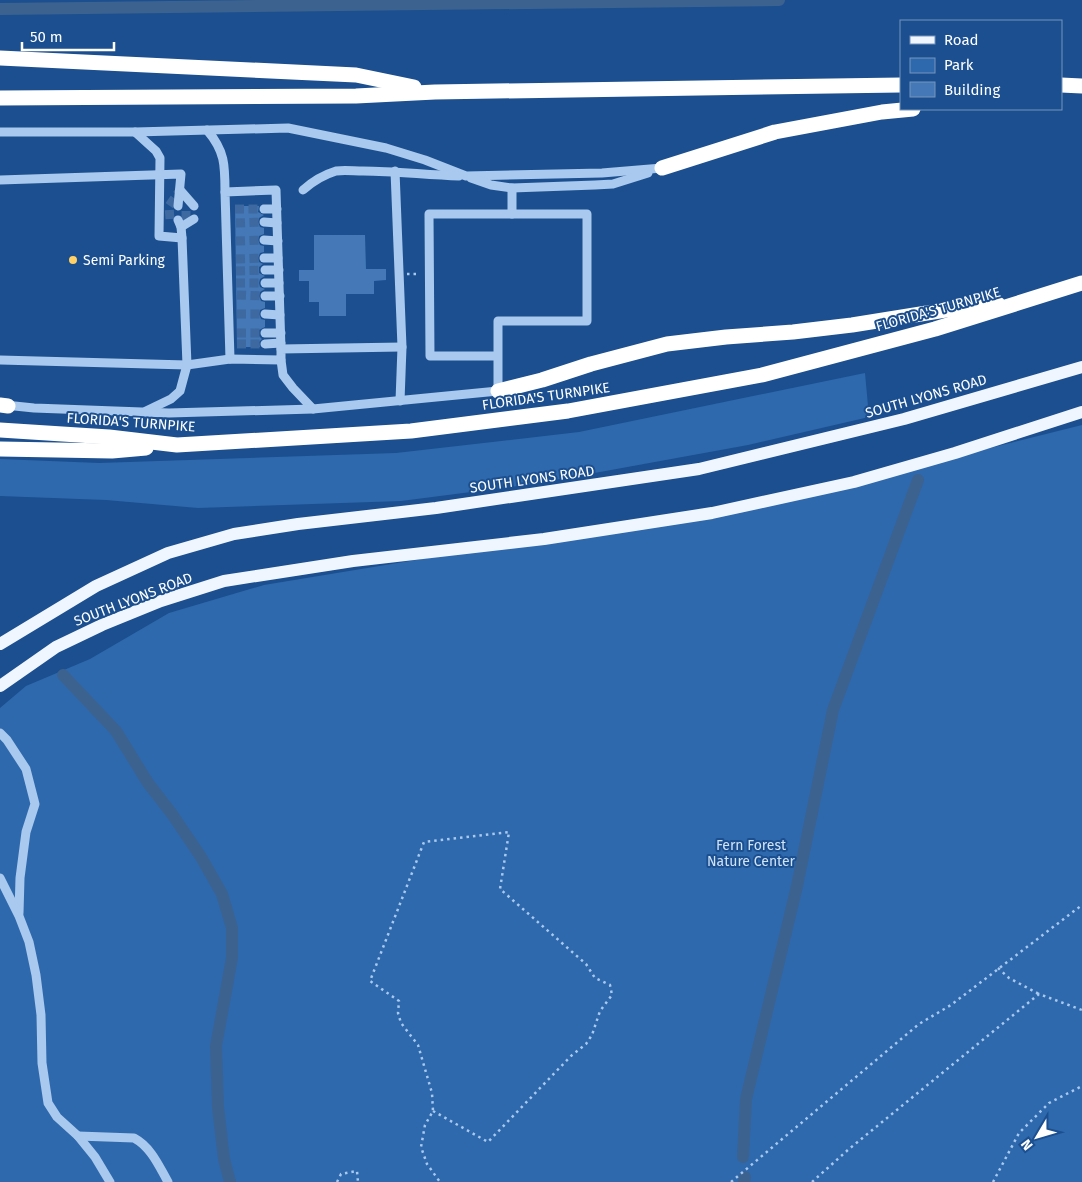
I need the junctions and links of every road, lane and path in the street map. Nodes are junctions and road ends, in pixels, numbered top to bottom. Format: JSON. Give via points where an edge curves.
{"nodes":[{"id":1,"x":0,"y":58,"type":"edge"},
{"id":2,"x":900,"y":85,"type":"edge"},
{"id":3,"x":1081,"y":86,"type":"edge"},
{"id":4,"x":1062,"y":87,"type":"edge"},
{"id":5,"x":435,"y":92,"type":"junction"},
{"id":6,"x":0,"y":98,"type":"edge"},
{"id":7,"x":903,"y":110,"type":"edge"},
{"id":8,"x":207,"y":130,"type":"junction"},
{"id":9,"x":0,"y":132,"type":"edge"},
{"id":10,"x":135,"y":132,"type":"junction"},
{"id":11,"x":662,"y":168,"type":"junction"},
{"id":12,"x":395,"y":171,"type":"junction"},
{"id":13,"x":159,"y":174,"type":"junction"},
{"id":14,"x":466,"y":176,"type":"junction"},
{"id":15,"x":0,"y":180,"type":"edge"},
{"id":16,"x":512,"y":188,"type":"junction"},
{"id":17,"x":180,"y":190,"type":"junction"},
{"id":18,"x":302,"y":190,"type":"dead end"},
{"id":19,"x":225,"y":192,"type":"junction"},
{"id":20,"x":236,"y":209,"type":"tunnel mouth"},
{"id":21,"x":277,"y":209,"type":"junction"},
{"id":22,"x":225,"y":210,"type":"junction"},
{"id":23,"x":264,"y":210,"type":"tunnel mouth"},
{"id":24,"x":512,"y":214,"type":"junction"},
{"id":25,"x":182,"y":221,"type":"tunnel mouth"},
{"id":26,"x":264,"y":222,"type":"tunnel mouth"},
{"id":27,"x":226,"y":223,"type":"junction"},
{"id":28,"x":236,"y":223,"type":"tunnel mouth"},
{"id":29,"x":277,"y":223,"type":"junction"},
{"id":30,"x":182,"y":238,"type":"junction"},
{"id":31,"x":264,"y":240,"type":"tunnel mouth"},
{"id":32,"x":226,"y":241,"type":"junction"},
{"id":33,"x":236,"y":241,"type":"tunnel mouth"},
{"id":34,"x":278,"y":241,"type":"junction"},
{"id":35,"x":264,"y":258,"type":"tunnel mouth"},
{"id":36,"x":278,"y":258,"type":"junction"},
{"id":37,"x":264,"y":270,"type":"tunnel mouth"},
{"id":38,"x":279,"y":270,"type":"junction"},
{"id":39,"x":264,"y":283,"type":"tunnel mouth"},
{"id":40,"x":279,"y":283,"type":"junction"},
{"id":41,"x":1082,"y":284,"type":"edge"},
{"id":42,"x":265,"y":296,"type":"tunnel mouth"},
{"id":43,"x":280,"y":296,"type":"junction"},
{"id":44,"x":1015,"y":304,"type":"junction"},
{"id":45,"x":265,"y":314,"type":"tunnel mouth"},
{"id":46,"x":280,"y":314,"type":"junction"},
{"id":47,"x":281,"y":332,"type":"junction"},
{"id":48,"x":265,"y":333,"type":"tunnel mouth"},
{"id":49,"x":265,"y":344,"type":"tunnel mouth"},
{"id":50,"x":281,"y":346,"type":"junction"},
{"id":51,"x":402,"y":347,"type":"junction"},
{"id":52,"x":498,"y":356,"type":"junction"},
{"id":53,"x":230,"y":359,"type":"junction"},
{"id":54,"x":0,"y":360,"type":"edge"},
{"id":55,"x":282,"y":360,"type":"junction"},
{"id":56,"x":187,"y":365,"type":"junction"},
{"id":57,"x":1082,"y":367,"type":"edge"},
{"id":58,"x":498,"y":391,"type":"junction"},
{"id":59,"x":400,"y":401,"type":"junction"},
{"id":60,"x":3,"y":405,"type":"edge"},
{"id":61,"x":314,"y":409,"type":"junction"},
{"id":62,"x":141,"y":412,"type":"junction"},
{"id":63,"x":1082,"y":412,"type":"edge"},
{"id":64,"x":0,"y":430,"type":"edge"},
{"id":65,"x":177,"y":444,"type":"junction"},
{"id":66,"x":0,"y":449,"type":"edge"},
{"id":67,"x":0,"y":644,"type":"edge"},
{"id":68,"x":0,"y":686,"type":"edge"},
{"id":69,"x":0,"y":733,"type":"edge"},
{"id":70,"x":0,"y":878,"type":"edge"},
{"id":71,"x":1082,"y":905,"type":"edge"},
{"id":72,"x":19,"y":916,"type":"junction"},
{"id":73,"x":998,"y":968,"type":"junction"},
{"id":74,"x":1039,"y":994,"type":"junction"},
{"id":75,"x":1082,"y":1010,"type":"edge"},
{"id":76,"x":1082,"y":1086,"type":"edge"},
{"id":77,"x":433,"y":1111,"type":"junction"},
{"id":78,"x":78,"y":1136,"type":"junction"},
{"id":79,"x":110,"y":1182,"type":"edge"},
{"id":80,"x":168,"y":1182,"type":"edge"},
{"id":81,"x":336,"y":1182,"type":"edge"},
{"id":82,"x":358,"y":1182,"type":"edge"},
{"id":83,"x":440,"y":1182,"type":"edge"},
{"id":84,"x":731,"y":1182,"type":"edge"},
{"id":85,"x":812,"y":1182,"type":"edge"},
{"id":86,"x":993,"y":1182,"type":"edge"}],
"edges":[{"from":1,"to":5,"type":"highway","via":[[356,75]]},
{"from":2,"to":5,"type":"highway"},
{"from":3,"to":4,"type":"highway"},
{"from":5,"to":6,"type":"highway","via":[[356,96]]},
{"from":7,"to":11,"type":"highway","via":[[775,132]]},
{"from":8,"to":10,"type":"lane"},
{"from":8,"to":14,"type":"lane","via":[[288,128],[386,148]]},
{"from":8,"to":19,"type":"lane","via":[[222,152]]},
{"from":9,"to":10,"type":"lane"},
{"from":10,"to":13,"type":"lane","via":[[160,158]]},
{"from":11,"to":14,"type":"lane","via":[[602,174]]},
{"from":11,"to":16,"type":"lane","via":[[613,184]]},
{"from":12,"to":14,"type":"lane"},
{"from":12,"to":18,"type":"lane","via":[[338,171],[325,174]]},
{"from":12,"to":51,"type":"lane"},
{"from":13,"to":15,"type":"lane"},
{"from":13,"to":17,"type":"lane","via":[[181,174]]},
{"from":13,"to":30,"type":"lane","via":[[159,236]]},
{"from":14,"to":16,"type":"lane","via":[[490,185]]},
{"from":16,"to":24,"type":"lane"},
{"from":17,"to":17,"type":"lane","via":[[186,206]]},
{"from":19,"to":21,"type":"lane","via":[[276,190]]},
{"from":19,"to":22,"type":"lane"},
{"from":20,"to":22,"type":"lane"},
{"from":21,"to":23,"type":"lane"},
{"from":21,"to":29,"type":"lane"},
{"from":22,"to":27,"type":"lane"},
{"from":24,"to":52,"type":"lane","via":[[429,214],[430,356]]},
{"from":24,"to":52,"type":"lane","via":[[587,214],[587,321],[498,321]]},
{"from":25,"to":30,"type":"lane"},
{"from":26,"to":29,"type":"lane"},
{"from":27,"to":28,"type":"lane"},
{"from":27,"to":32,"type":"lane"},
{"from":29,"to":34,"type":"lane"},
{"from":30,"to":56,"type":"lane"},
{"from":31,"to":34,"type":"lane"},
{"from":32,"to":33,"type":"lane"},
{"from":32,"to":53,"type":"lane","via":[[232,260],[233,344]]},
{"from":34,"to":36,"type":"lane"},
{"from":35,"to":36,"type":"lane"},
{"from":36,"to":38,"type":"lane"},
{"from":37,"to":38,"type":"lane"},
{"from":38,"to":40,"type":"lane"},
{"from":39,"to":40,"type":"lane"},
{"from":40,"to":43,"type":"lane"},
{"from":41,"to":44,"type":"highway","name":"FLORIDA'S TURNPIKE"},
{"from":42,"to":43,"type":"lane"},
{"from":43,"to":46,"type":"lane"},
{"from":44,"to":58,"type":"highway","via":[[983,304],[832,327],[668,344]]},
{"from":44,"to":65,"type":"highway","name":"FLORIDA'S TURNPIKE","via":[[762,375],[568,411],[411,431]]},
{"from":45,"to":46,"type":"lane"},
{"from":46,"to":47,"type":"lane"},
{"from":47,"to":48,"type":"lane"},
{"from":47,"to":50,"type":"lane"},
{"from":49,"to":50,"type":"lane"},
{"from":50,"to":51,"type":"lane"},
{"from":50,"to":55,"type":"lane"},
{"from":51,"to":59,"type":"lane"},
{"from":52,"to":58,"type":"lane"},
{"from":53,"to":55,"type":"lane"},
{"from":53,"to":56,"type":"lane"},
{"from":54,"to":56,"type":"lane"},
{"from":55,"to":61,"type":"lane","via":[[283,375]]},
{"from":56,"to":62,"type":"lane","via":[[180,391],[172,399]]},
{"from":57,"to":67,"type":"main road","name":"SOUTH LYONS ROAD","via":[[904,419],[699,469],[234,534],[168,553],[96,586]]},
{"from":58,"to":59,"type":"lane"},
{"from":59,"to":61,"type":"lane"},
{"from":60,"to":62,"type":"lane"},
{"from":61,"to":62,"type":"lane"},
{"from":63,"to":68,"type":"main road","name":"SOUTH LYONS ROAD","via":[[854,482],[712,513],[544,539],[353,560],[224,581],[161,601],[102,625],[56,648]]},
{"from":64,"to":65,"type":"highway","name":"FLORIDA'S TURNPIKE"},
{"from":65,"to":66,"type":"highway","via":[[112,451]]},
{"from":69,"to":72,"type":"lane","via":[[26,769],[35,804],[26,832]]},
{"from":70,"to":72,"type":"lane"},
{"from":71,"to":73,"type":"path"},
{"from":72,"to":78,"type":"lane","via":[[36,975],[48,1102],[57,1117]]},
{"from":73,"to":74,"type":"path","via":[[1009,978]]},
{"from":73,"to":84,"type":"path","via":[[951,1005],[918,1024]]},
{"from":74,"to":75,"type":"path"},
{"from":74,"to":85,"type":"path"},
{"from":76,"to":86,"type":"path","via":[[1049,1103],[1018,1133]]},
{"from":77,"to":77,"type":"path","via":[[432,1094],[418,1045],[401,1023],[399,1001],[370,981],[424,842],[509,832],[500,889],[586,964],[595,978],[610,985],[612,995],[600,1011],[586,1044],[488,1142]]},
{"from":77,"to":83,"type":"path","via":[[425,1124],[421,1147]]},
{"from":78,"to":79,"type":"lane"},
{"from":78,"to":80,"type":"lane","via":[[134,1138],[142,1142]]},
{"from":81,"to":82,"type":"path","via":[[341,1174],[357,1171]]}]}
